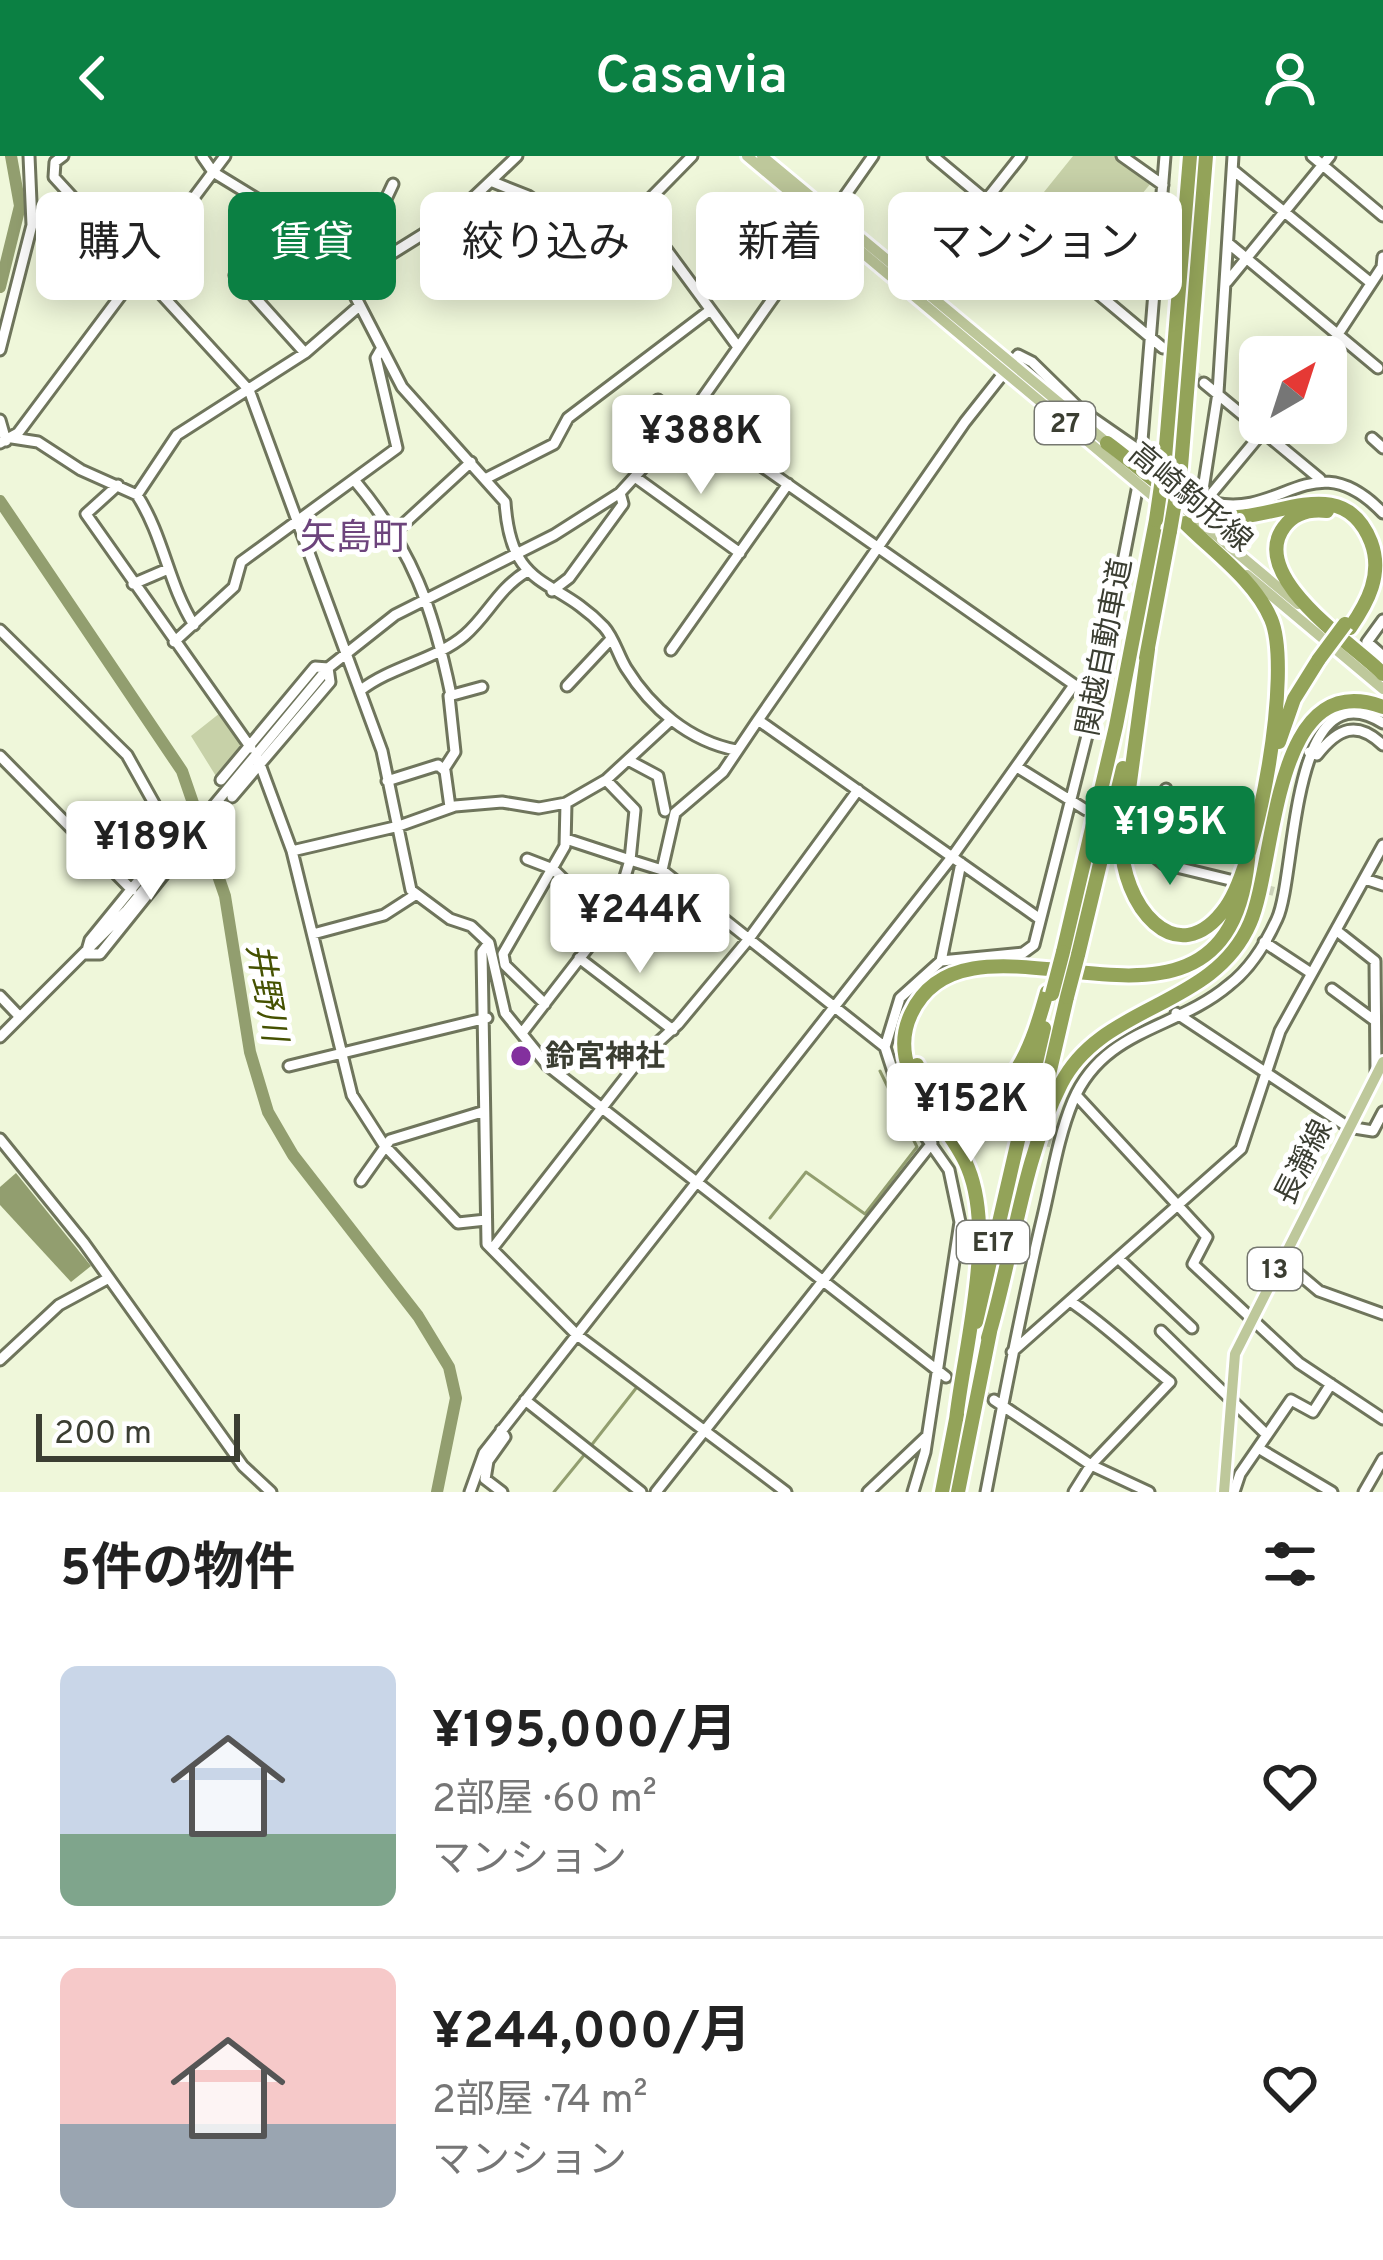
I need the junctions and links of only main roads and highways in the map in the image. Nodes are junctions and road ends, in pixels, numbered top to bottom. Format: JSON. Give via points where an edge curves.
{"nodes":[{"id":1,"x":747,"y":156,"type":"edge"},
{"id":2,"x":762,"y":156,"type":"edge"},
{"id":3,"x":1190,"y":156,"type":"edge"},
{"id":4,"x":1206,"y":156,"type":"edge"},
{"id":5,"x":796,"y":192,"type":"edge"},
{"id":6,"x":802,"y":192,"type":"edge"},
{"id":7,"x":864,"y":244,"type":"edge"},
{"id":8,"x":864,"y":246,"type":"edge"},
{"id":9,"x":1008,"y":368,"type":"junction"},
{"id":10,"x":1107,"y":443,"type":"junction"},
{"id":11,"x":1178,"y":527,"type":"junction"},
{"id":12,"x":1348,"y":626,"type":"junction"},
{"id":13,"x":1148,"y":649,"type":"junction"},
{"id":14,"x":1322,"y":661,"type":"junction"},
{"id":15,"x":1383,"y":674,"type":"edge"},
{"id":16,"x":1383,"y":688,"type":"edge"},
{"id":17,"x":1383,"y":707,"type":"edge"},
{"id":18,"x":1263,"y":786,"type":"junction"},
{"id":19,"x":1281,"y":791,"type":"junction"},
{"id":20,"x":1249,"y":847,"type":"junction"},
{"id":21,"x":1267,"y":852,"type":"junction"},
{"id":22,"x":1066,"y":953,"type":"junction"},
{"id":23,"x":1056,"y":994,"type":"junction"},
{"id":24,"x":1377,"y":1072,"type":"edge"},
{"id":25,"x":988,"y":1338,"type":"junction"},
{"id":26,"x":956,"y":1420,"type":"junction"},
{"id":27,"x":942,"y":1492,"type":"edge"},
{"id":28,"x":958,"y":1492,"type":"edge"},
{"id":29,"x":1224,"y":1492,"type":"edge"}],
"edges":[{"from":1,"to":5,"type":"main road","name":"高崎駒形線","number":"27"},
{"from":2,"to":6,"type":"main road","name":"高崎駒形線","number":"27"},
{"from":3,"to":22,"type":"highway","name":"関越自動車道","number":"E17","bridge":true,"via":[[1166,458]]},
{"from":4,"to":11,"type":"highway","name":"関越自動車道","number":"E17","bridge":true},
{"from":7,"to":9,"type":"main road","name":"高崎駒形線","number":"27"},
{"from":8,"to":9,"type":"main road","name":"高崎駒形線","number":"27"},
{"from":9,"to":10,"type":"main road","name":"高崎駒形線","number":"27"},
{"from":9,"to":11,"type":"main road","name":"高崎駒形線","number":"27"},
{"from":10,"to":12,"type":"highway","via":[[1214,514],[1241,517],[1310,502],[1350,514],[1376,562],[1369,598]]},
{"from":10,"to":15,"type":"main road","name":"高崎駒形線","number":"27"},
{"from":11,"to":13,"type":"highway","name":"関越自動車道","number":"E17"},
{"from":11,"to":16,"type":"main road","name":"高崎駒形線","number":"27"},
{"from":11,"to":18,"type":"highway","via":[[1254,591],[1274,627],[1280,686]]},
{"from":12,"to":14,"type":"highway","bridge":true},
{"from":12,"to":15,"type":"highway","via":[[1364,591],[1365,547],[1336,515],[1298,514],[1277,538],[1280,571]]},
{"from":13,"to":20,"type":"highway","via":[[1122,841],[1130,897],[1156,926],[1202,927],[1228,903]]},
{"from":13,"to":22,"type":"highway","name":"関越自動車道","number":"E17"},
{"from":14,"to":18,"type":"highway","via":[[1288,715]]},
{"from":14,"to":19,"type":"highway","via":[[1291,730]]},
{"from":17,"to":19,"type":"highway","via":[[1347,701],[1316,715]]},
{"from":18,"to":20,"type":"highway"},
{"from":19,"to":21,"type":"highway"},
{"from":20,"to":26,"type":"highway","via":[[1233,918],[1179,967],[1122,978],[978,967],[940,980],[914,1008],[905,1030],[908,1066],[961,1152],[977,1201]]},
{"from":21,"to":23,"type":"highway","via":[[1228,939],[1180,975],[1121,986],[995,973],[944,988],[915,1032],[923,1079],[957,1101],[998,1089]]},
{"from":21,"to":25,"type":"highway","via":[[1250,922],[1222,964],[1181,995],[1107,1031],[1066,1073]]},
{"from":22,"to":23,"type":"highway","name":"関越自動車道","number":"E17","bridge":true},
{"from":23,"to":25,"type":"highway","name":"関越自動車道","number":"E17"},
{"from":23,"to":26,"type":"highway","name":"関越自動車道","number":"E17"},
{"from":24,"to":29,"type":"main road","name":"長瀞線","number":"13","via":[[1235,1354]]},
{"from":25,"to":28,"type":"highway","name":"関越自動車道","number":"E17"},
{"from":26,"to":27,"type":"highway","name":"関越自動車道","number":"E17"}]}
